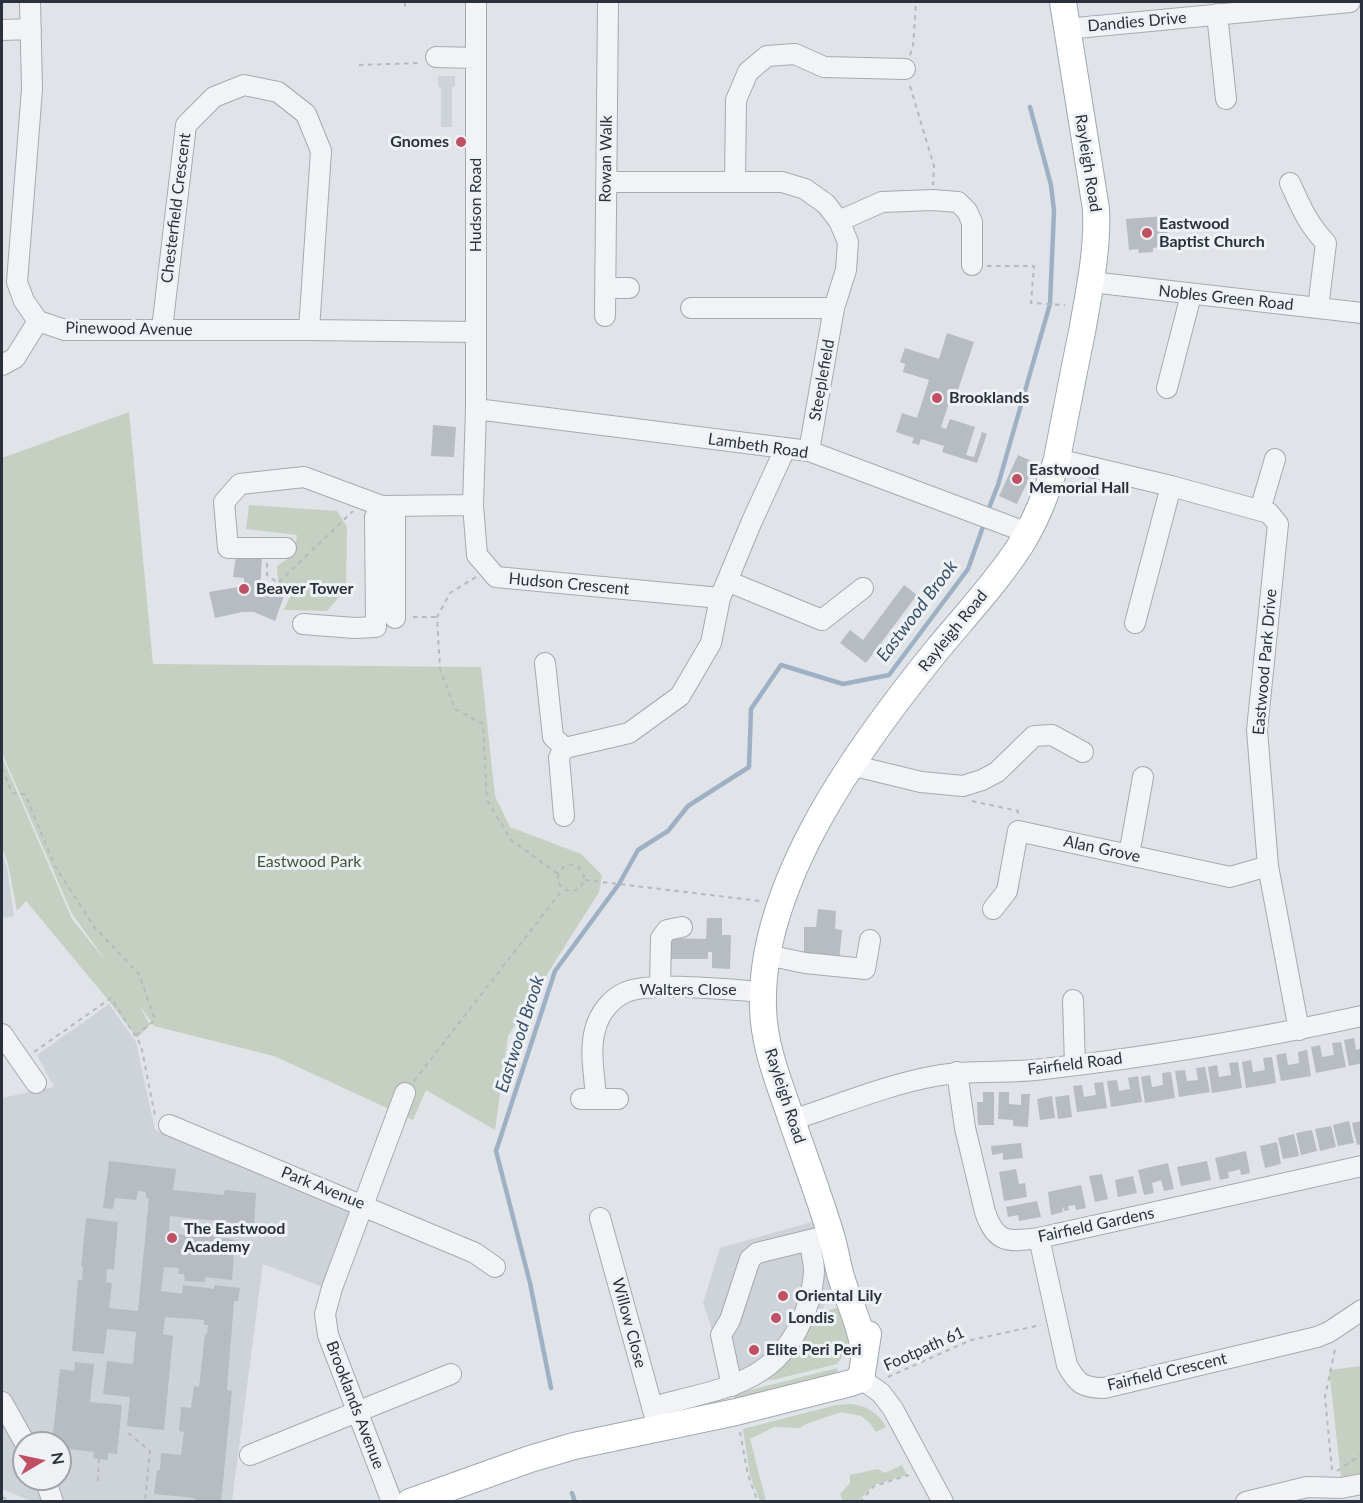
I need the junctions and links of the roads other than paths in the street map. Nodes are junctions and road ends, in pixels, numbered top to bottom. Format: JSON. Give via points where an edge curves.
{"nodes":[{"id":1,"x":30,"y":2,"type":"edge"},
{"id":2,"x":476,"y":2,"type":"edge"},
{"id":3,"x":608,"y":2,"type":"edge"},
{"id":4,"x":1063,"y":2,"type":"edge"},
{"id":5,"x":1350,"y":2,"type":"edge"},
{"id":6,"x":1217,"y":14,"type":"junction"},
{"id":7,"x":31,"y":29,"type":"junction"},
{"id":8,"x":1066,"y":29,"type":"junction"},
{"id":9,"x":2,"y":30,"type":"edge"},
{"id":10,"x":436,"y":57,"type":"dead end"},
{"id":11,"x":476,"y":57,"type":"junction"},
{"id":12,"x":905,"y":69,"type":"road end"},
{"id":13,"x":1226,"y":99,"type":"dead end"},
{"id":14,"x":606,"y":182,"type":"junction"},
{"id":15,"x":735,"y":182,"type":"junction"},
{"id":16,"x":1290,"y":183,"type":"dead end"},
{"id":17,"x":839,"y":221,"type":"junction"},
{"id":18,"x":972,"y":265,"type":"road end"},
{"id":19,"x":1091,"y":282,"type":"junction"},
{"id":20,"x":605,"y":288,"type":"junction"},
{"id":21,"x":629,"y":288,"type":"dead end"},
{"id":22,"x":1191,"y":295,"type":"junction"},
{"id":23,"x":834,"y":308,"type":"junction"},
{"id":24,"x":1318,"y":308,"type":"junction"},
{"id":25,"x":1362,"y":313,"type":"edge"},
{"id":26,"x":704,"y":314,"type":"dead end"},
{"id":27,"x":605,"y":316,"type":"dead end"},
{"id":28,"x":38,"y":321,"type":"junction"},
{"id":29,"x":162,"y":329,"type":"junction"},
{"id":30,"x":309,"y":330,"type":"junction"},
{"id":31,"x":476,"y":332,"type":"junction"},
{"id":32,"x":2,"y":365,"type":"edge"},
{"id":33,"x":1167,"y":388,"type":"dead end"},
{"id":34,"x":476,"y":409,"type":"junction"},
{"id":35,"x":785,"y":449,"type":"junction"},
{"id":36,"x":809,"y":451,"type":"junction"},
{"id":37,"x":1057,"y":459,"type":"junction"},
{"id":38,"x":1275,"y":459,"type":"dead end"},
{"id":39,"x":1171,"y":486,"type":"junction"},
{"id":40,"x":381,"y":504,"type":"junction"},
{"id":41,"x":473,"y":506,"type":"junction"},
{"id":42,"x":1260,"y":510,"type":"junction"},
{"id":43,"x":1028,"y":533,"type":"junction"},
{"id":44,"x":277,"y":548,"type":"road end"},
{"id":45,"x":862,"y":588,"type":"dead end"},
{"id":46,"x":724,"y":590,"type":"junction"},
{"id":47,"x":395,"y":618,"type":"dead end"},
{"id":48,"x":1135,"y":623,"type":"dead end"},
{"id":49,"x":303,"y":624,"type":"dead end"},
{"id":50,"x":544,"y":663,"type":"dead end"},
{"id":51,"x":565,"y":748,"type":"junction"},
{"id":52,"x":1083,"y":752,"type":"dead end"},
{"id":53,"x":851,"y":765,"type":"junction"},
{"id":54,"x":1143,"y":777,"type":"dead end"},
{"id":55,"x":564,"y":816,"type":"dead end"},
{"id":56,"x":1129,"y":855,"type":"junction"},
{"id":57,"x":1268,"y":866,"type":"junction"},
{"id":58,"x":993,"y":909,"type":"dead end"},
{"id":59,"x":682,"y":927,"type":"dead end"},
{"id":60,"x":870,"y":940,"type":"dead end"},
{"id":61,"x":767,"y":955,"type":"junction"},
{"id":62,"x":660,"y":987,"type":"junction"},
{"id":63,"x":763,"y":992,"type":"junction"},
{"id":64,"x":1073,"y":1000,"type":"dead end"},
{"id":65,"x":1362,"y":1017,"type":"edge"},
{"id":66,"x":1299,"y":1030,"type":"junction"},
{"id":67,"x":2,"y":1034,"type":"edge"},
{"id":68,"x":1075,"y":1065,"type":"junction"},
{"id":69,"x":957,"y":1072,"type":"junction"},
{"id":70,"x":36,"y":1083,"type":"dead end"},
{"id":71,"x":405,"y":1093,"type":"road end"},
{"id":72,"x":618,"y":1099,"type":"dead end"},
{"id":73,"x":792,"y":1120,"type":"junction"},
{"id":74,"x":169,"y":1125,"type":"road end"},
{"id":75,"x":1362,"y":1166,"type":"edge"},
{"id":76,"x":363,"y":1204,"type":"junction"},
{"id":77,"x":600,"y":1218,"type":"dead end"},
{"id":78,"x":823,"y":1236,"type":"junction"},
{"id":79,"x":1039,"y":1238,"type":"junction"},
{"id":80,"x":495,"y":1267,"type":"dead end"},
{"id":81,"x":1362,"y":1310,"type":"edge"},
{"id":82,"x":450,"y":1374,"type":"dead end"},
{"id":83,"x":867,"y":1383,"type":"junction"},
{"id":84,"x":732,"y":1386,"type":"junction"},
{"id":85,"x":2,"y":1402,"type":"edge"},
{"id":86,"x":357,"y":1412,"type":"junction"},
{"id":87,"x":656,"y":1418,"type":"junction"},
{"id":88,"x":18,"y":1431,"type":"edge"},
{"id":89,"x":250,"y":1455,"type":"dead end"},
{"id":90,"x":1362,"y":1484,"type":"edge"},
{"id":91,"x":392,"y":1502,"type":"edge"},
{"id":92,"x":410,"y":1502,"type":"edge"},
{"id":93,"x":943,"y":1502,"type":"edge"},
{"id":94,"x":1246,"y":1502,"type":"edge"}],
"edges":[{"from":1,"to":7,"type":"street"},
{"from":2,"to":11,"type":"street","name":"Hudson Road"},
{"from":3,"to":14,"type":"street","name":"Rowan Walk"},
{"from":4,"to":8,"type":"main road","name":"Rayleigh Road"},
{"from":5,"to":6,"type":"street","name":"Dandies Drive"},
{"from":6,"to":8,"type":"street","name":"Dandies Drive"},
{"from":6,"to":13,"type":"street"},
{"from":7,"to":9,"type":"street"},
{"from":7,"to":28,"type":"street","via":[[32,89],[17,282]]},
{"from":8,"to":19,"type":"main road","name":"Rayleigh Road","via":[[1096,209],[1096,254]]},
{"from":10,"to":11,"type":"street"},
{"from":11,"to":31,"type":"street","name":"Hudson Road"},
{"from":12,"to":15,"type":"street","via":[[824,67],[795,54],[767,56],[747,72],[735,100]]},
{"from":14,"to":15,"type":"street","name":"Steeplefield"},
{"from":14,"to":20,"type":"street","name":"Rowan Walk"},
{"from":15,"to":17,"type":"street","name":"Steeplefield","via":[[782,182],[805,189],[826,204]]},
{"from":16,"to":24,"type":"street","via":[[1305,217],[1326,243]]},
{"from":17,"to":18,"type":"street","via":[[882,202],[958,202],[972,222]]},
{"from":17,"to":23,"type":"street","name":"Steeplefield","via":[[848,242],[846,270]]},
{"from":19,"to":22,"type":"street","name":"Nobles Green Road"},
{"from":19,"to":37,"type":"main road","name":"Rayleigh Road"},
{"from":20,"to":21,"type":"street"},
{"from":20,"to":27,"type":"street","name":"Rowan Walk"},
{"from":22,"to":24,"type":"street","name":"Nobles Green Road"},
{"from":22,"to":33,"type":"street"},
{"from":23,"to":26,"type":"street"},
{"from":23,"to":36,"type":"street","name":"Steeplefield"},
{"from":24,"to":25,"type":"street","name":"Nobles Green Road"},
{"from":28,"to":29,"type":"street","name":"Pinewood Avenue","via":[[65,330]]},
{"from":28,"to":32,"type":"street","via":[[15,358]]},
{"from":29,"to":30,"type":"street","name":"Pinewood Avenue"},
{"from":29,"to":30,"type":"street","name":"Chesterfield Crescent","via":[[186,125],[214,97],[244,85],[278,92],[306,114],[321,151]]},
{"from":30,"to":31,"type":"street","name":"Pinewood Avenue"},
{"from":31,"to":34,"type":"street","name":"Hudson Road"},
{"from":34,"to":35,"type":"street","name":"Lambeth Road"},
{"from":34,"to":41,"type":"street","name":"Hudson Crescent"},
{"from":35,"to":36,"type":"street","name":"Lambeth Road"},
{"from":35,"to":46,"type":"street"},
{"from":36,"to":43,"type":"street","name":"Lambeth Road"},
{"from":37,"to":39,"type":"street"},
{"from":37,"to":43,"type":"main road","name":"Rayleigh Road","via":[[1043,504]]},
{"from":38,"to":42,"type":"street"},
{"from":39,"to":42,"type":"street"},
{"from":39,"to":48,"type":"street"},
{"from":40,"to":41,"type":"street"},
{"from":40,"to":44,"type":"street","via":[[304,477],[240,484],[224,502],[228,548]]},
{"from":40,"to":47,"type":"street"},
{"from":40,"to":49,"type":"street","via":[[375,517],[376,627]]},
{"from":41,"to":46,"type":"street","name":"Hudson Crescent","via":[[477,555],[496,577]]},
{"from":42,"to":57,"type":"street","name":"Eastwood Park Drive","via":[[1269,513],[1278,524],[1257,730]]},
{"from":43,"to":53,"type":"main road","name":"Rayleigh Road","via":[[1014,556],[894,703]]},
{"from":45,"to":46,"type":"street","name":"Hudson Crescent","via":[[822,620]]},
{"from":46,"to":51,"type":"street","via":[[711,643],[680,696],[629,732]]},
{"from":50,"to":51,"type":"street","via":[[553,736]]},
{"from":51,"to":55,"type":"street","via":[[560,758]]},
{"from":52,"to":53,"type":"street","via":[[1053,735],[1041,734],[1034,736],[997,772],[963,786],[921,782]]},
{"from":53,"to":61,"type":"main road","name":"Rayleigh Road","via":[[801,855],[781,904]]},
{"from":54,"to":56,"type":"street"},
{"from":56,"to":57,"type":"street","name":"Alan Grove","via":[[1230,877]]},
{"from":56,"to":58,"type":"street","name":"Alan Grove","via":[[1018,831],[1008,891]]},
{"from":57,"to":66,"type":"street","name":"Eastwood Park Drive"},
{"from":59,"to":62,"type":"street","via":[[667,930],[661,938]]},
{"from":60,"to":61,"type":"street","via":[[865,969]]},
{"from":61,"to":63,"type":"main road","name":"Rayleigh Road"},
{"from":62,"to":63,"type":"street","name":"Walters Close"},
{"from":62,"to":72,"type":"street","name":"Walters Close","via":[[634,989],[619,995],[599,1018],[589,1099]]},
{"from":63,"to":73,"type":"main road","name":"Rayleigh Road","via":[[768,1052]]},
{"from":64,"to":68,"type":"street"},
{"from":65,"to":66,"type":"street","name":"Fairfield Road"},
{"from":66,"to":68,"type":"street","name":"Fairfield Road"},
{"from":67,"to":70,"type":"street"},
{"from":68,"to":69,"type":"street","name":"Fairfield Road","via":[[1013,1072]]},
{"from":69,"to":73,"type":"street","name":"Fairfield Road","via":[[913,1081]]},
{"from":69,"to":79,"type":"street","name":"Fairfield Gardens","via":[[964,1128],[990,1226],[1005,1240]]},
{"from":71,"to":76,"type":"street","name":"Brooklands Avenue"},
{"from":73,"to":78,"type":"main road","name":"Rayleigh Road"},
{"from":74,"to":76,"type":"street","name":"Park Avenue"},
{"from":75,"to":79,"type":"street","name":"Fairfield Gardens"},
{"from":76,"to":80,"type":"street","name":"Park Avenue","via":[[475,1253]]},
{"from":76,"to":86,"type":"street","name":"Brooklands Avenue","via":[[328,1300],[325,1319]]},
{"from":77,"to":87,"type":"street","name":"Willow Close"},
{"from":78,"to":83,"type":"main road","name":"Rayleigh Road","via":[[860,1329]]},
{"from":78,"to":84,"type":"street","via":[[811,1249],[812,1288],[797,1331],[768,1367]]},
{"from":78,"to":84,"type":"street","via":[[757,1253],[750,1259],[730,1320],[721,1335]]},
{"from":79,"to":81,"type":"street","name":"Fairfield Crescent","via":[[1067,1365],[1083,1386],[1104,1388],[1317,1337]]},
{"from":82,"to":86,"type":"street"},
{"from":83,"to":87,"type":"main road"},
{"from":83,"to":93,"type":"street","via":[[899,1418]]},
{"from":84,"to":87,"type":"street"},
{"from":85,"to":88,"type":"street"},
{"from":86,"to":89,"type":"street"},
{"from":86,"to":91,"type":"street","name":"Brooklands Avenue"},
{"from":87,"to":92,"type":"main road"},
{"from":90,"to":94,"type":"street","via":[[1307,1487]]}]}
